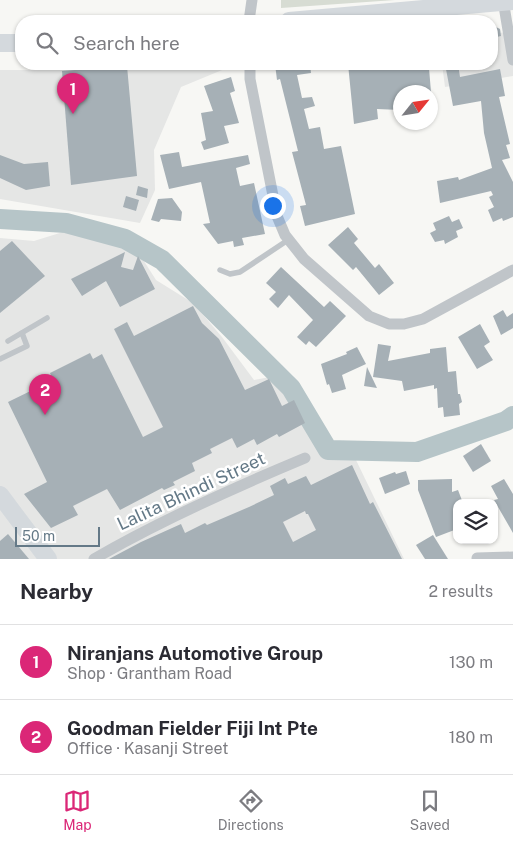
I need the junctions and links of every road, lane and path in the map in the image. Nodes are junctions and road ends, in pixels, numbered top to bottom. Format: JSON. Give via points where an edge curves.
{"nodes":[{"id":1,"x":252,"y":0,"type":"edge"},
{"id":2,"x":506,"y":1,"type":"edge"},
{"id":3,"x":250,"y":15,"type":"edge"},
{"id":4,"x":354,"y":15,"type":"edge"},
{"id":5,"x":0,"y":43,"type":"edge"},
{"id":6,"x":15,"y":43,"type":"edge"},
{"id":7,"x":513,"y":60,"type":"edge"},
{"id":8,"x":250,"y":70,"type":"edge"},
{"id":9,"x":288,"y":240,"type":"junction"},
{"id":10,"x":220,"y":270,"type":"dead end"},
{"id":11,"x":513,"y":270,"type":"edge"},
{"id":12,"x":47,"y":318,"type":"dead end"},
{"id":13,"x":22,"y":333,"type":"junction"},
{"id":14,"x":8,"y":341,"type":"dead end"},
{"id":15,"x":0,"y":359,"type":"edge"},
{"id":16,"x":304,"y":458,"type":"dead end"},
{"id":17,"x":0,"y":495,"type":"edge"},
{"id":18,"x":513,"y":556,"type":"edge"},
{"id":19,"x":477,"y":558,"type":"edge"},
{"id":20,"x":48,"y":559,"type":"edge"},
{"id":21,"x":94,"y":559,"type":"edge"}],
"edges":[{"from":1,"to":3,"type":"street"},
{"from":2,"to":4,"type":"main road"},
{"from":2,"to":7,"type":"street"},
{"from":5,"to":6,"type":"main road"},
{"from":8,"to":9,"type":"street","via":[[277,216]]},
{"from":9,"to":10,"type":"lane","via":[[240,272],[230,274]]},
{"from":9,"to":11,"type":"street","via":[[304,259],[370,316],[389,324],[423,319]]},
{"from":12,"to":13,"type":"lane"},
{"from":13,"to":14,"type":"lane"},
{"from":13,"to":15,"type":"lane","via":[[27,346]]},
{"from":16,"to":21,"type":"street","name":"Lalita Bhindi Street","via":[[124,541]]},
{"from":17,"to":20,"type":"main road"},
{"from":18,"to":19,"type":"street"}]}
